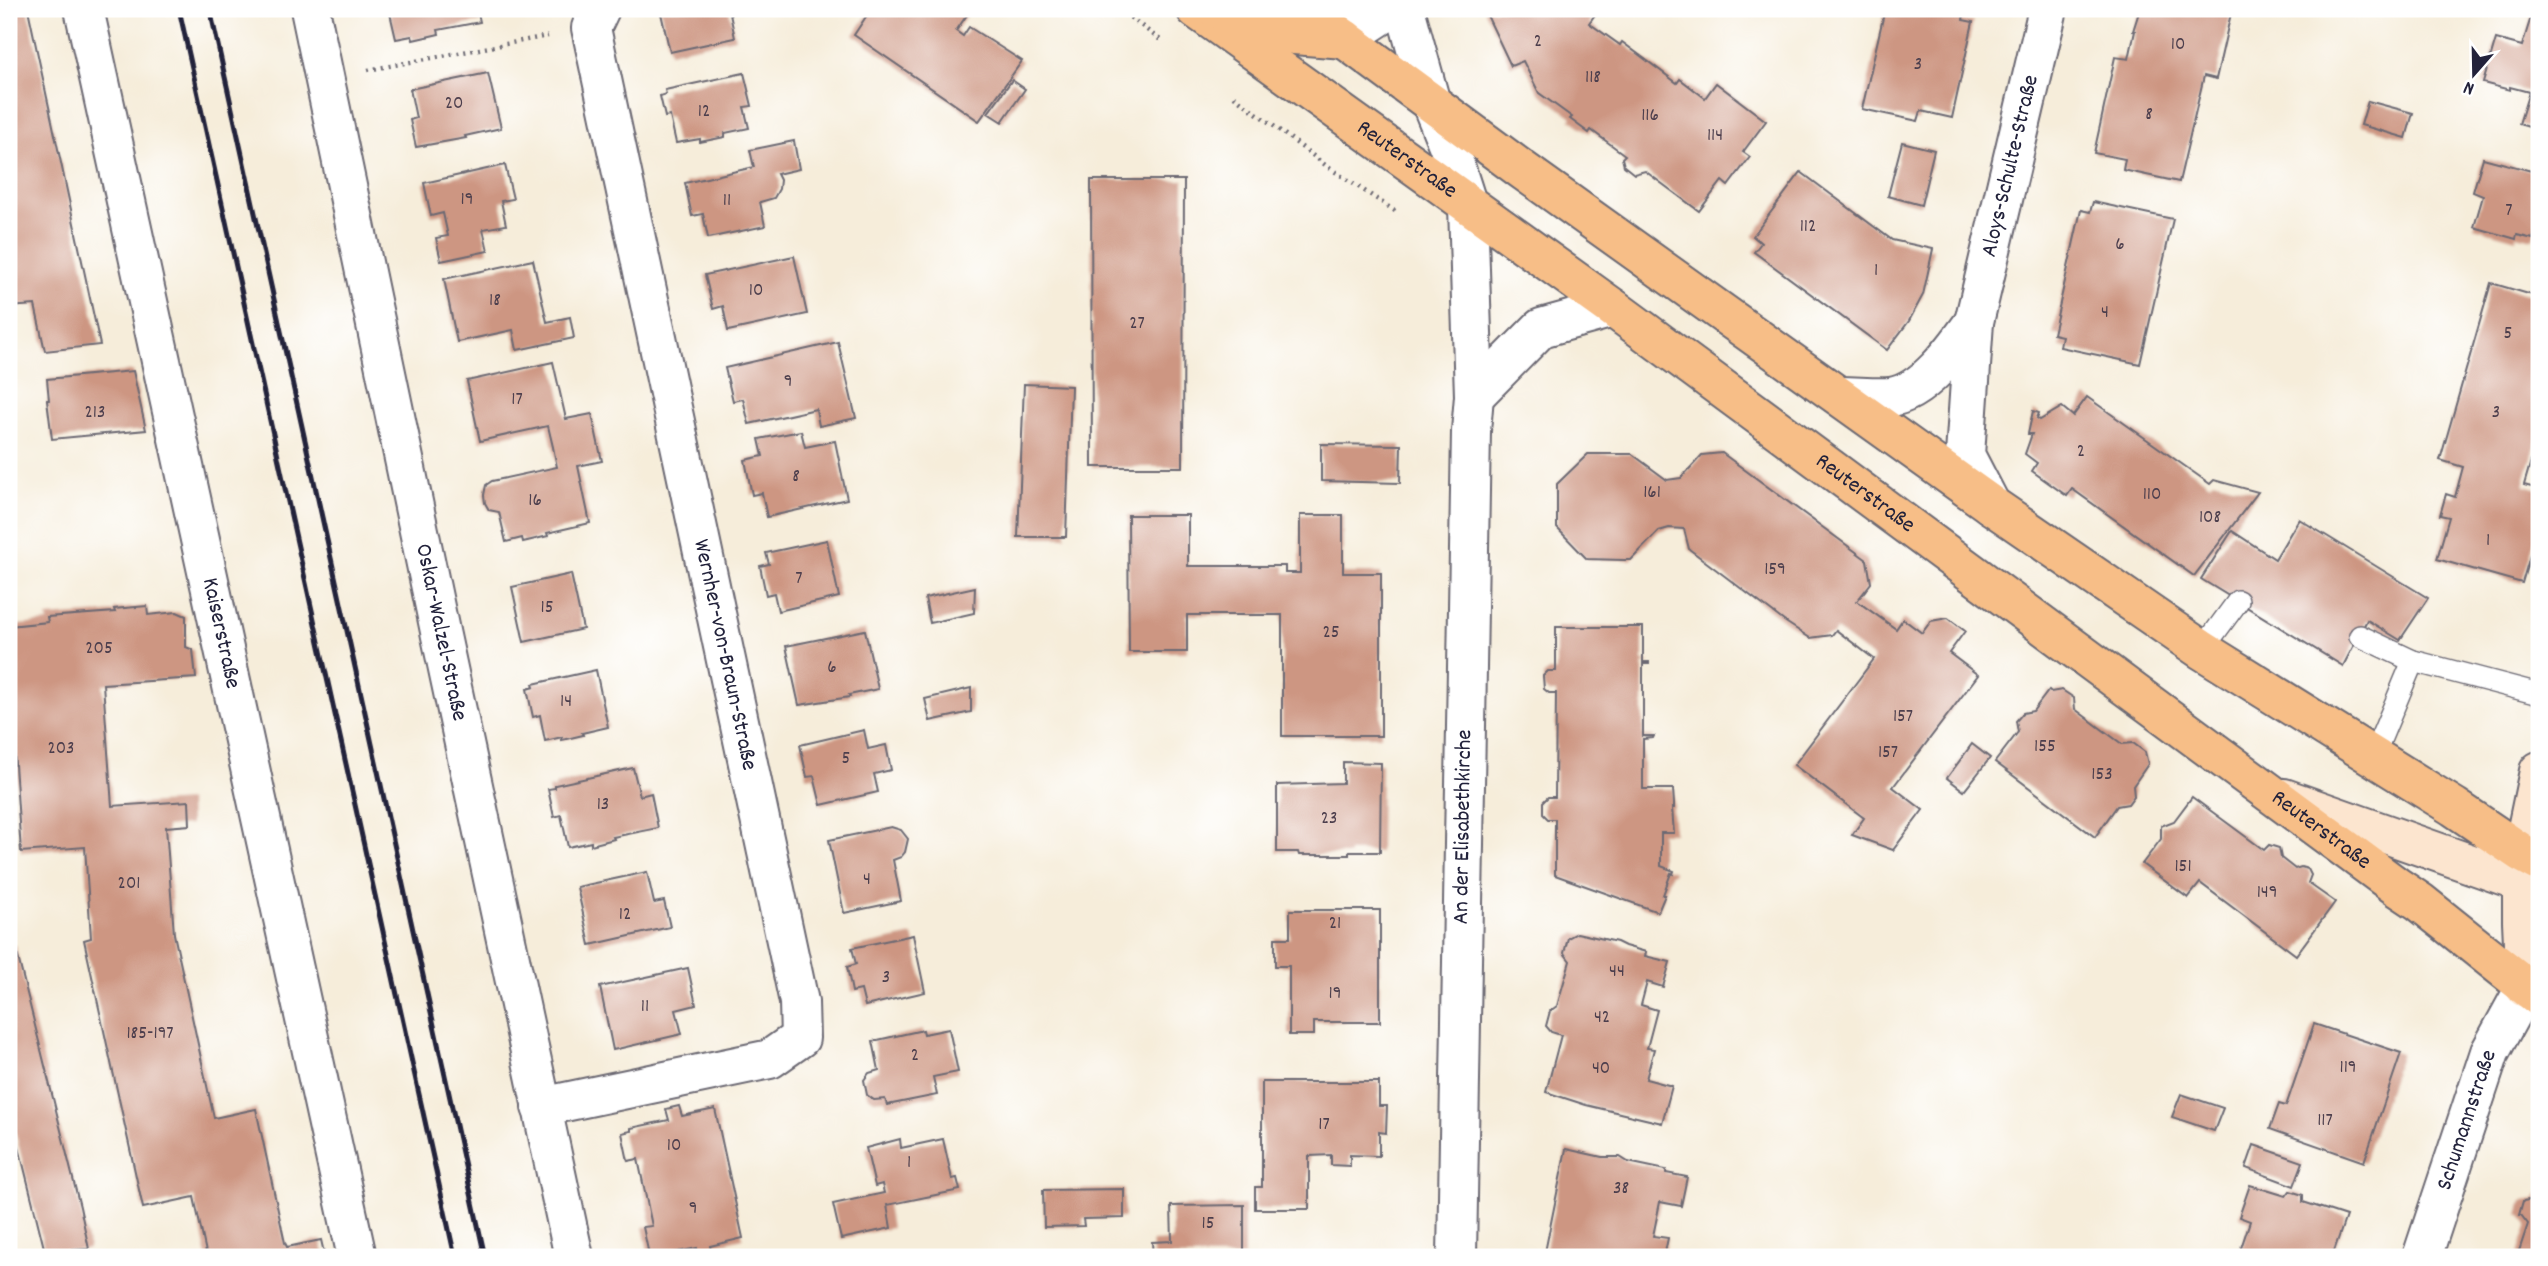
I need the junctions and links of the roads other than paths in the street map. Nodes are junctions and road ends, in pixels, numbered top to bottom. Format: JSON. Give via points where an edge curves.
{"nodes":[{"id":1,"x":84,"y":9,"type":"edge"},
{"id":2,"x":310,"y":9,"type":"edge"},
{"id":3,"x":1196,"y":9,"type":"edge"},
{"id":4,"x":1214,"y":9,"type":"edge"},
{"id":5,"x":1304,"y":9,"type":"edge"},
{"id":6,"x":1391,"y":9,"type":"edge"},
{"id":7,"x":1405,"y":9,"type":"edge"},
{"id":8,"x":2048,"y":9,"type":"edge"},
{"id":9,"x":595,"y":18,"type":"edge"},
{"id":10,"x":1345,"y":39,"type":"junction"},
{"id":11,"x":1431,"y":103,"type":"junction"},
{"id":12,"x":1468,"y":206,"type":"junction"},
{"id":13,"x":1613,"y":308,"type":"junction"},
{"id":14,"x":1974,"y":322,"type":"junction"},
{"id":15,"x":1474,"y":396,"type":"junction"},
{"id":16,"x":1841,"y":396,"type":"junction"},
{"id":17,"x":1992,"y":505,"type":"junction"},
{"id":18,"x":2238,"y":601,"type":"dead end"},
{"id":19,"x":2360,"y":636,"type":"dead end"},
{"id":20,"x":2202,"y":650,"type":"junction"},
{"id":21,"x":2413,"y":661,"type":"junction"},
{"id":22,"x":2539,"y":694,"type":"edge"},
{"id":23,"x":2373,"y":757,"type":"junction"},
{"id":24,"x":2539,"y":771,"type":"edge"},
{"id":25,"x":2269,"y":792,"type":"junction"},
{"id":26,"x":2531,"y":870,"type":"edge"},
{"id":27,"x":2534,"y":990,"type":"edge"},
{"id":28,"x":541,"y":1107,"type":"junction"},
{"id":29,"x":357,"y":1257,"type":"edge"},
{"id":30,"x":574,"y":1257,"type":"edge"},
{"id":31,"x":1457,"y":1257,"type":"edge"},
{"id":32,"x":2422,"y":1257,"type":"edge"}],
"edges":[{"from":1,"to":29,"type":"street","name":"Kaiserstraße"},
{"from":2,"to":28,"type":"street","name":"Oskar-Walzel-Straße"},
{"from":3,"to":12,"type":"main road","name":"Reuterstraße"},
{"from":4,"to":10,"type":"main road","via":[[1294,36]]},
{"from":5,"to":10,"type":"main road"},
{"from":6,"to":10,"type":"street"},
{"from":7,"to":11,"type":"street","name":"An der Elisabethkirche"},
{"from":8,"to":14,"type":"street","name":"Aloys-Schulte-Straße"},
{"from":9,"to":28,"type":"street","name":"Wernher-von-Braun-Straße","via":[[799,1002],[800,1038],[770,1059]]},
{"from":10,"to":11,"type":"main road"},
{"from":11,"to":12,"type":"street","name":"An der Elisabethkirche"},
{"from":11,"to":16,"type":"main road"},
{"from":12,"to":13,"type":"main road","name":"Reuterstraße"},
{"from":12,"to":15,"type":"street","name":"An der Elisabethkirche"},
{"from":13,"to":15,"type":"street","via":[[1541,328]]},
{"from":13,"to":25,"type":"main road","name":"Reuterstraße"},
{"from":14,"to":16,"type":"street","name":"Aloys-Schulte-Straße","via":[[1922,382],[1893,397]]},
{"from":14,"to":17,"type":"street","name":"Aloys-Schulte-Straße","via":[[1965,455]]},
{"from":15,"to":31,"type":"street","name":"An der Elisabethkirche"},
{"from":16,"to":17,"type":"main road"},
{"from":17,"to":20,"type":"main road"},
{"from":18,"to":20,"type":"lane"},
{"from":19,"to":21,"type":"lane"},
{"from":20,"to":23,"type":"main road"},
{"from":21,"to":22,"type":"lane"},
{"from":21,"to":23,"type":"lane"},
{"from":23,"to":26,"type":"main road"},
{"from":24,"to":26,"type":"main road"},
{"from":25,"to":26,"type":"main road"},
{"from":25,"to":27,"type":"main road","name":"Reuterstraße"},
{"from":26,"to":27,"type":"main road"},
{"from":27,"to":32,"type":"street","name":"Schumannstraße","via":[[2490,1052]]},
{"from":28,"to":30,"type":"street","name":"Oskar-Walzel-Straße"}]}
